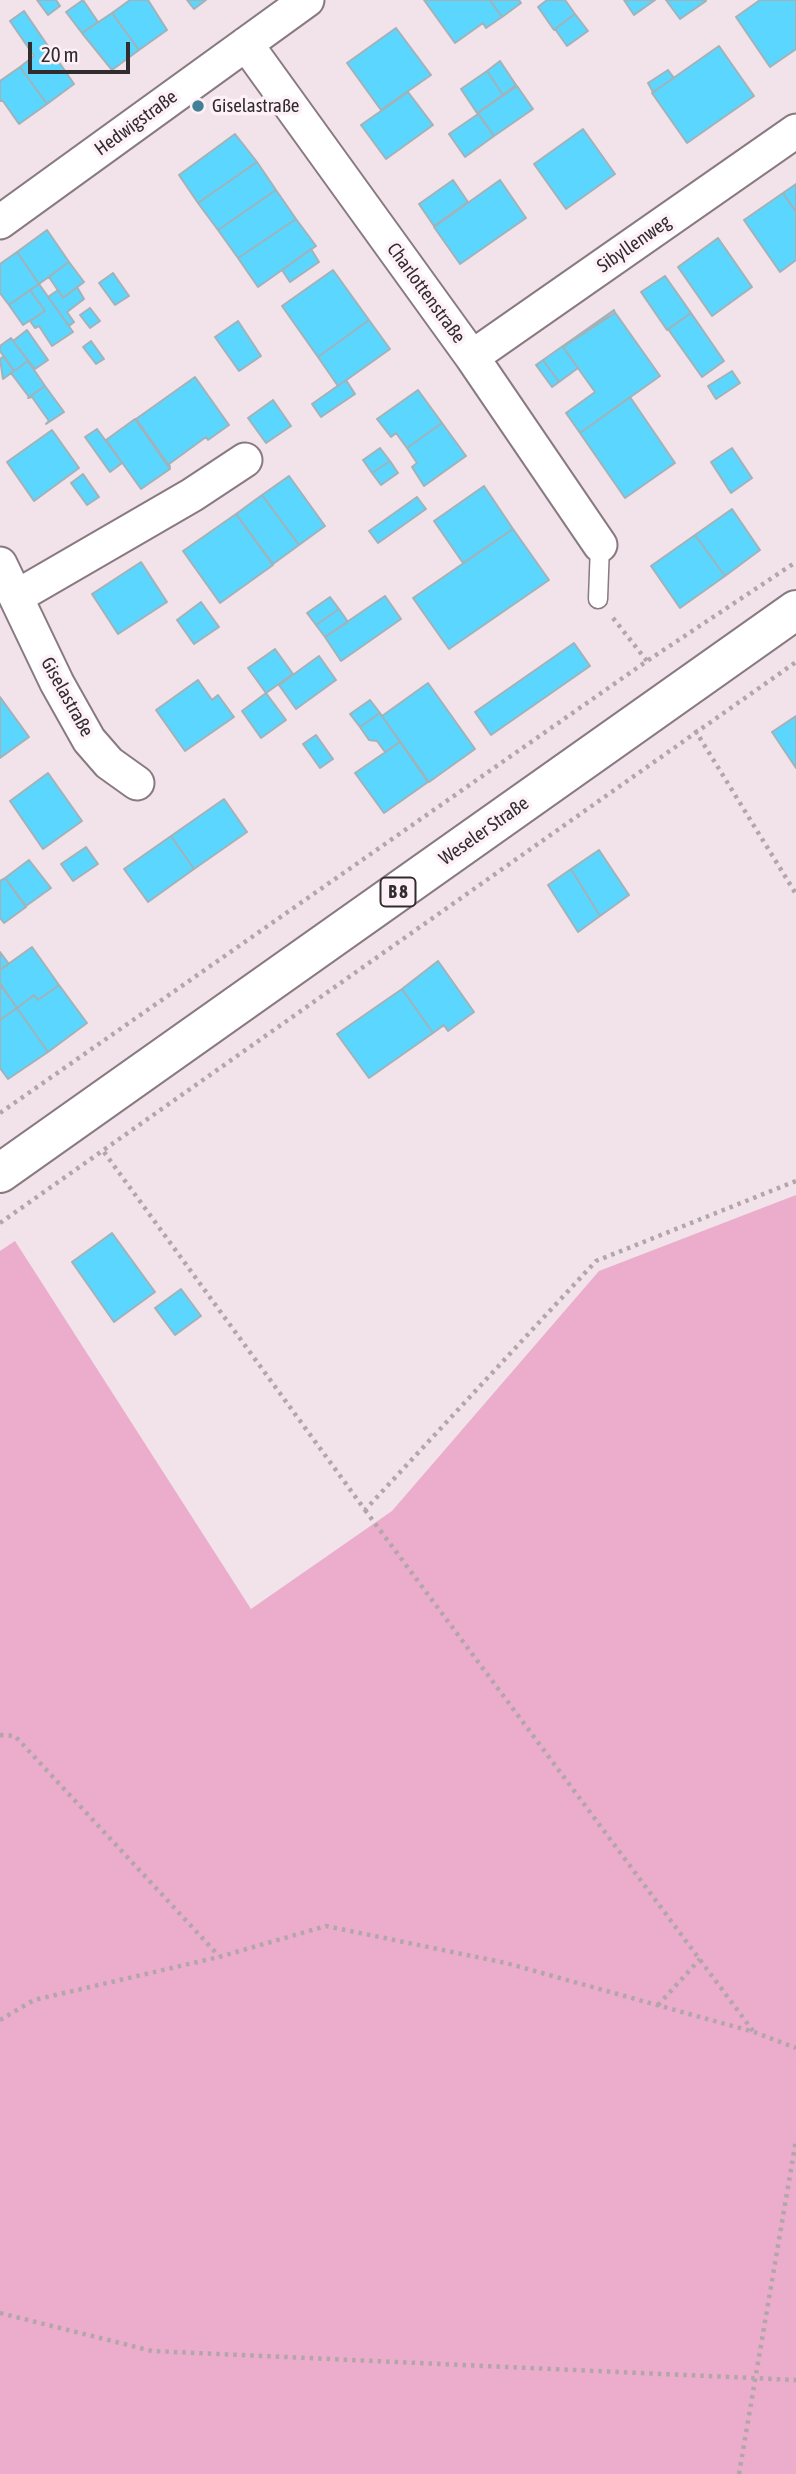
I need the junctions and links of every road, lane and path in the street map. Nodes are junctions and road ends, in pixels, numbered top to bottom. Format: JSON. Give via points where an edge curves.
{"nodes":[{"id":1,"x":307,"y":0,"type":"edge"},
{"id":2,"x":246,"y":44,"type":"junction"},
{"id":3,"x":796,"y":131,"type":"edge"},
{"id":4,"x":0,"y":222,"type":"edge"},
{"id":5,"x":472,"y":357,"type":"junction"},
{"id":6,"x":245,"y":460,"type":"dead end"},
{"id":7,"x":600,"y":545,"type":"joint"},
{"id":8,"x":796,"y":562,"type":"edge"},
{"id":9,"x":0,"y":564,"type":"edge"},
{"id":10,"x":16,"y":597,"type":"junction"},
{"id":11,"x":598,"y":599,"type":"joint"},
{"id":12,"x":796,"y":610,"type":"edge"},
{"id":13,"x":647,"y":662,"type":"junction"},
{"id":14,"x":796,"y":662,"type":"edge"},
{"id":15,"x":673,"y":698,"type":"junction"},
{"id":16,"x":696,"y":731,"type":"junction"},
{"id":17,"x":137,"y":783,"type":"dead end"},
{"id":18,"x":796,"y":894,"type":"edge"},
{"id":19,"x":0,"y":1113,"type":"edge"},
{"id":20,"x":104,"y":1152,"type":"junction"},
{"id":21,"x":0,"y":1173,"type":"edge"},
{"id":22,"x":796,"y":1181,"type":"edge"},
{"id":23,"x":0,"y":1223,"type":"edge"},
{"id":24,"x":365,"y":1510,"type":"junction"},
{"id":25,"x":0,"y":1735,"type":"edge"},
{"id":26,"x":219,"y":1957,"type":"junction"},
{"id":27,"x":700,"y":1959,"type":"junction"},
{"id":28,"x":658,"y":2005,"type":"junction"},
{"id":29,"x":0,"y":2020,"type":"edge"},
{"id":30,"x":754,"y":2032,"type":"junction"},
{"id":31,"x":796,"y":2048,"type":"edge"},
{"id":32,"x":796,"y":2140,"type":"edge"},
{"id":33,"x":0,"y":2313,"type":"edge"},
{"id":34,"x":757,"y":2380,"type":"junction"},
{"id":35,"x":796,"y":2380,"type":"edge"},
{"id":36,"x":739,"y":2474,"type":"edge"}],
"edges":[{"from":1,"to":2,"type":"street","name":"Hedwigstraße"},
{"from":2,"to":4,"type":"street","name":"Hedwigstraße"},
{"from":2,"to":5,"type":"street","name":"Charlottenstraße"},
{"from":3,"to":5,"type":"street","name":"Sibyllenweg"},
{"from":5,"to":7,"type":"street","name":"Charlottenstraße"},
{"from":6,"to":10,"type":"street"},
{"from":7,"to":11,"type":"lane"},
{"from":8,"to":13,"type":"path"},
{"from":9,"to":10,"type":"street","name":"Giselastraße"},
{"from":10,"to":17,"type":"street","name":"Giselastraße","via":[[89,740],[109,763]]},
{"from":11,"to":13,"type":"path"},
{"from":12,"to":15,"type":"main road","name":"Weseler Straße","number":"B 8"},
{"from":13,"to":19,"type":"path"},
{"from":14,"to":16,"type":"path"},
{"from":15,"to":16,"type":"path"},
{"from":15,"to":21,"type":"main road","name":"Weseler Straße","number":"B 8"},
{"from":16,"to":18,"type":"path"},
{"from":16,"to":20,"type":"path"},
{"from":20,"to":23,"type":"path"},
{"from":20,"to":24,"type":"path"},
{"from":22,"to":24,"type":"path","via":[[596,1261]]},
{"from":24,"to":27,"type":"path"},
{"from":25,"to":26,"type":"path","via":[[15,1736]]},
{"from":26,"to":28,"type":"path","via":[[326,1926],[506,1963]]},
{"from":26,"to":29,"type":"path","via":[[34,2000]]},
{"from":27,"to":28,"type":"path"},
{"from":27,"to":30,"type":"path"},
{"from":28,"to":30,"type":"path"},
{"from":30,"to":31,"type":"path"},
{"from":32,"to":34,"type":"path"},
{"from":33,"to":34,"type":"path","via":[[152,2351]]},
{"from":34,"to":35,"type":"path"},
{"from":34,"to":36,"type":"path"}]}
